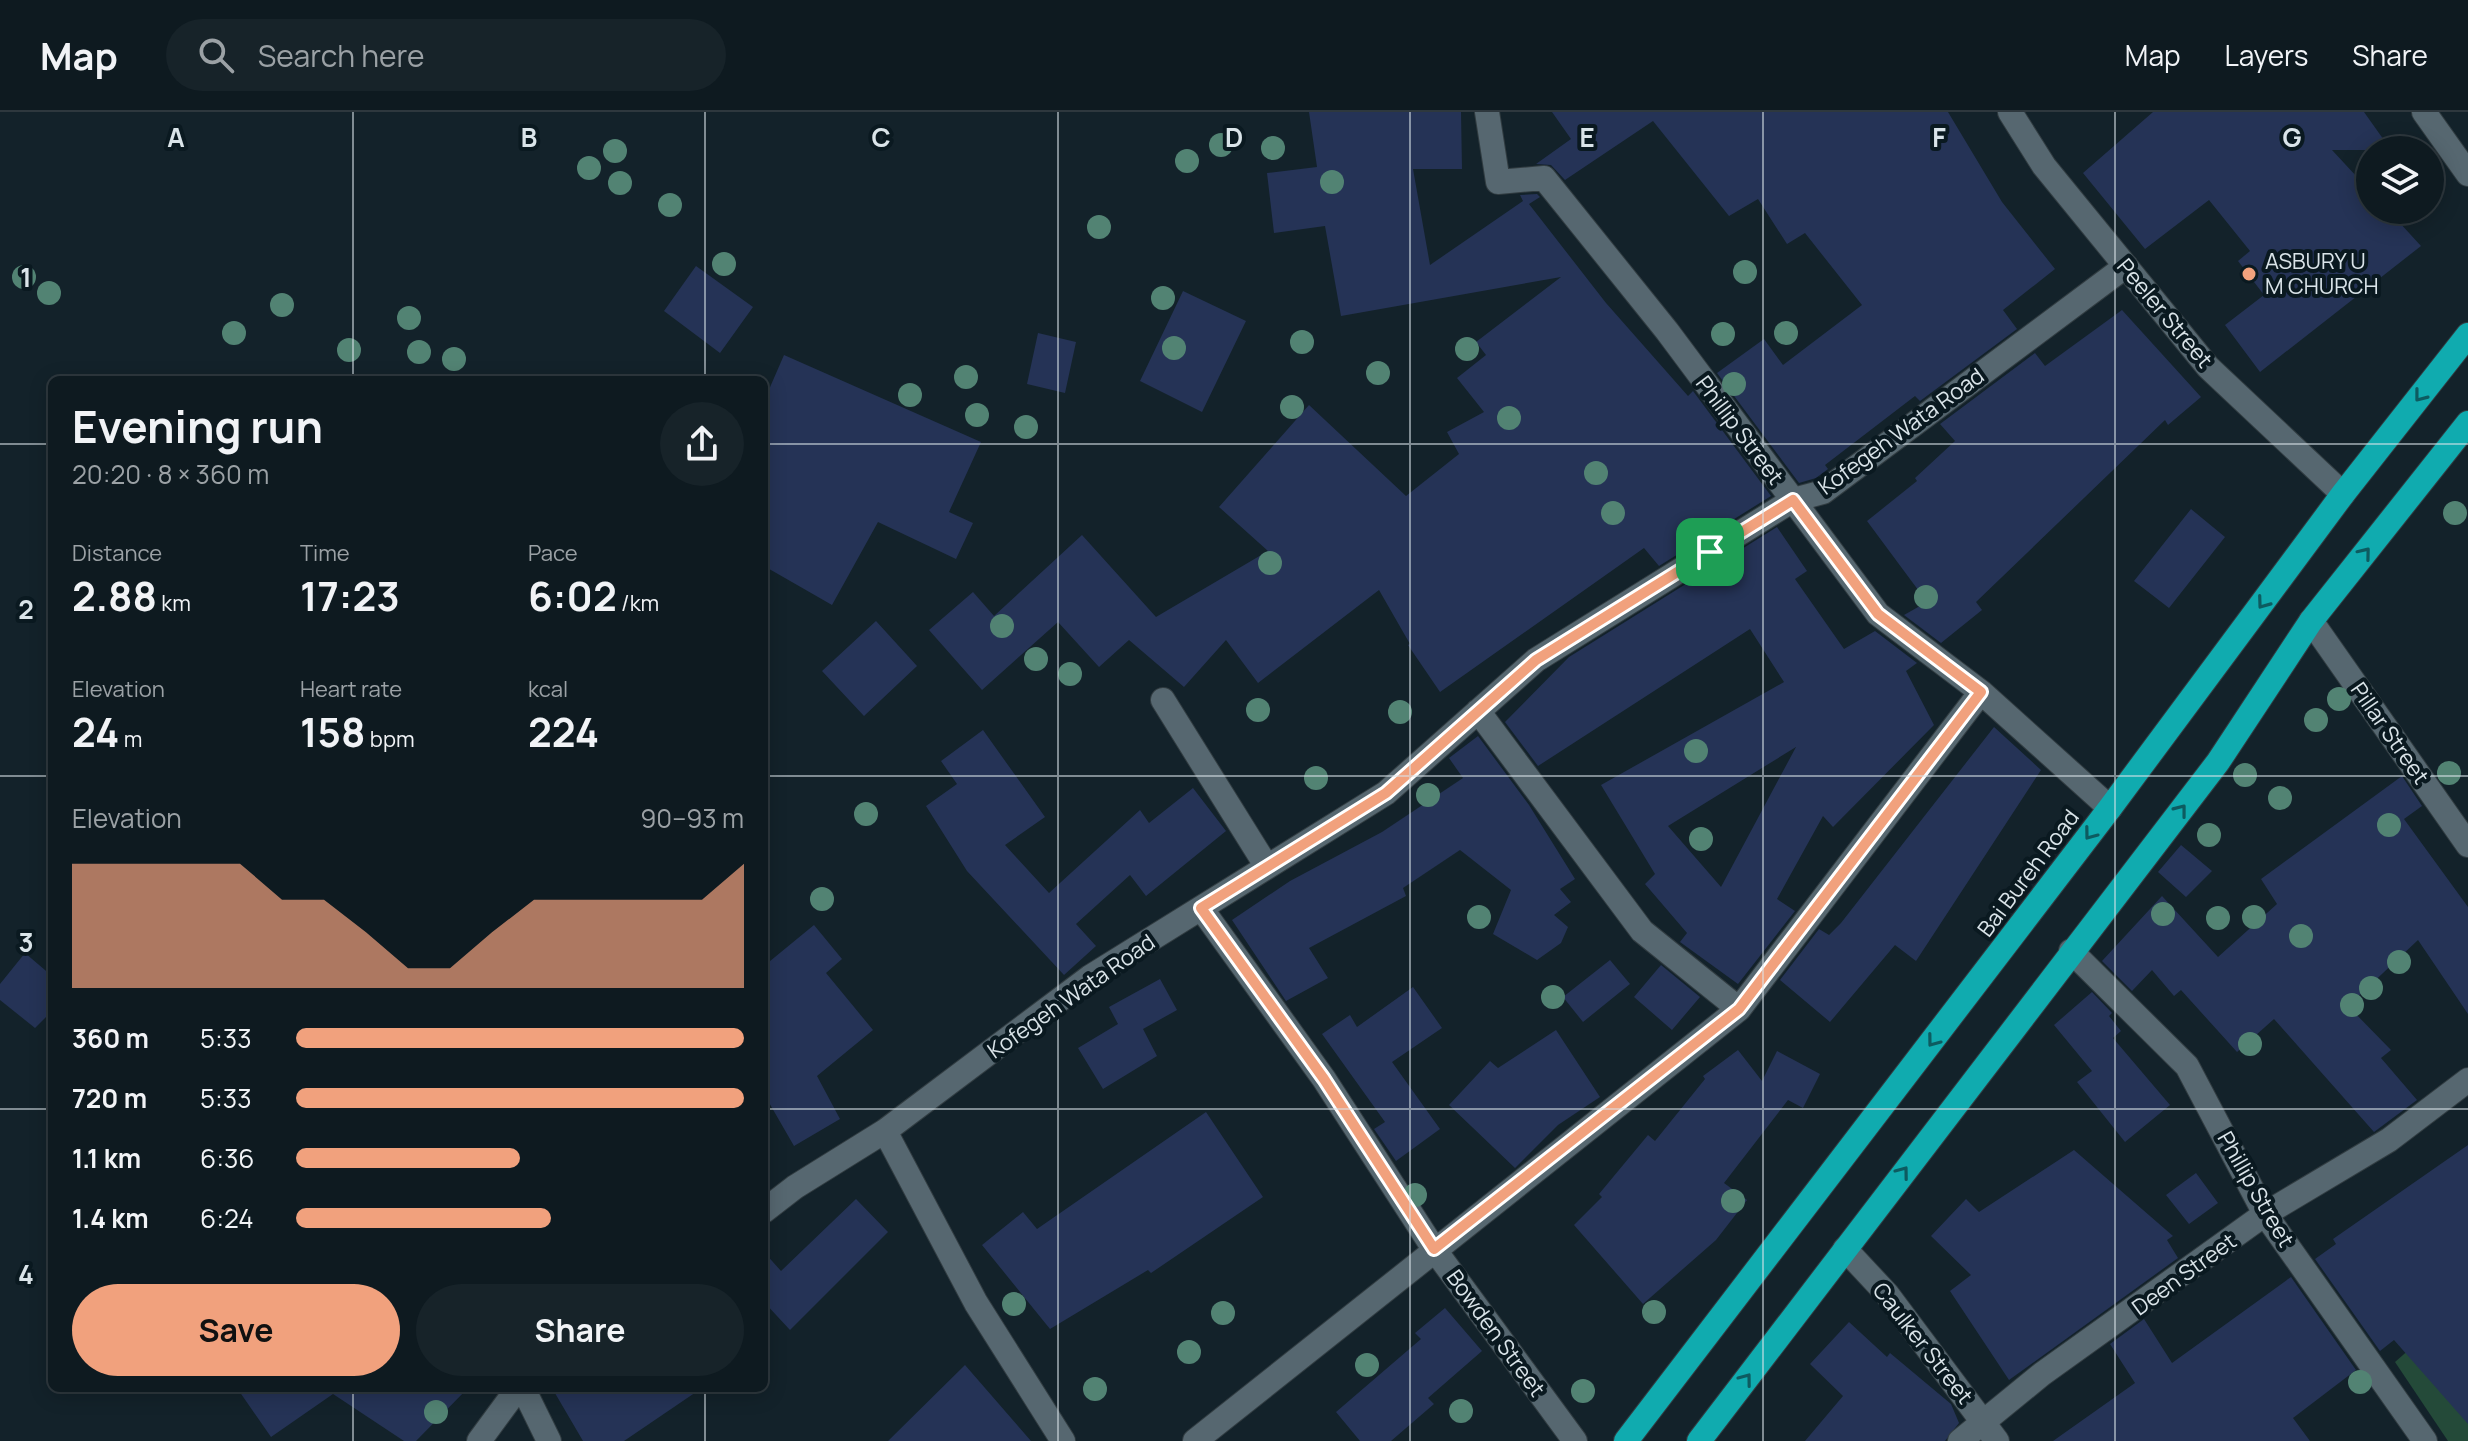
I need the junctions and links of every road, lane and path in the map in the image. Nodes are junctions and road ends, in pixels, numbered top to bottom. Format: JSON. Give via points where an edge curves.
{"nodes":[{"id":1,"x":1487,"y":112,"type":"edge"},
{"id":2,"x":2010,"y":112,"type":"edge"},
{"id":3,"x":2424,"y":112,"type":"edge"},
{"id":4,"x":2468,"y":174,"type":"edge"},
{"id":5,"x":2126,"y":266,"type":"junction"},
{"id":6,"x":2468,"y":335,"type":"edge"},
{"id":7,"x":2468,"y":423,"type":"edge"},
{"id":8,"x":2343,"y":494,"type":"junction"},
{"id":9,"x":1793,"y":500,"type":"junction"},
{"id":10,"x":2311,"y":621,"type":"junction"},
{"id":11,"x":1981,"y":692,"type":"junction"},
{"id":12,"x":1163,"y":700,"type":"dead end"},
{"id":13,"x":1478,"y":711,"type":"junction"},
{"id":14,"x":2110,"y":808,"type":"junction"},
{"id":15,"x":2468,"y":845,"type":"edge"},
{"id":16,"x":1267,"y":867,"type":"junction"},
{"id":17,"x":1201,"y":908,"type":"junction"},
{"id":18,"x":2071,"y":951,"type":"junction"},
{"id":19,"x":1739,"y":1009,"type":"junction"},
{"id":20,"x":2468,"y":1080,"type":"edge"},
{"id":21,"x":885,"y":1131,"type":"junction"},
{"id":22,"x":768,"y":1208,"type":"edge"},
{"id":23,"x":2265,"y":1214,"type":"junction"},
{"id":24,"x":1434,"y":1249,"type":"junction"},
{"id":25,"x":1845,"y":1249,"type":"junction"},
{"id":26,"x":518,"y":1392,"type":"edge"},
{"id":27,"x":523,"y":1392,"type":"edge"},
{"id":28,"x":1991,"y":1432,"type":"edge"},
{"id":29,"x":479,"y":1441,"type":"edge"},
{"id":30,"x":549,"y":1441,"type":"edge"},
{"id":31,"x":1063,"y":1441,"type":"edge"},
{"id":32,"x":1195,"y":1441,"type":"edge"},
{"id":33,"x":1575,"y":1441,"type":"edge"},
{"id":34,"x":1626,"y":1441,"type":"edge"},
{"id":35,"x":1699,"y":1441,"type":"edge"},
{"id":36,"x":1960,"y":1441,"type":"edge"},
{"id":37,"x":2425,"y":1441,"type":"edge"}],
"edges":[{"from":1,"to":9,"type":"street","name":"Phillip Street","via":[[1498,182],[1544,178]]},
{"from":2,"to":5,"type":"street","name":"Peeler Street","via":[[2044,166]]},
{"from":3,"to":4,"type":"street"},
{"from":5,"to":8,"type":"street","name":"Peeler Street","via":[[2208,367]]},
{"from":5,"to":9,"type":"street","name":"Kofegeh Wata Road","via":[[1823,492]]},
{"from":6,"to":8,"type":"highway","name":"Bai Bureh Road","one_way":true},
{"from":10,"to":7,"type":"highway","one_way":true},
{"from":8,"to":14,"type":"highway","name":"Bai Bureh Road","one_way":true},
{"from":9,"to":11,"type":"street","name":"Phillip Street","via":[[1878,614]]},
{"from":9,"to":13,"type":"street","name":"Kofegeh Wata Road","via":[[1536,660]]},
{"from":10,"to":15,"type":"street","name":"Pillar Street"},
{"from":18,"to":10,"type":"highway","one_way":true,"via":[[2218,762]]},
{"from":11,"to":14,"type":"street","name":"Phillip Street"},
{"from":11,"to":19,"type":"street"},
{"from":12,"to":16,"type":"street"},
{"from":13,"to":16,"type":"street","name":"Kofegeh Wata Road","via":[[1386,793]]},
{"from":13,"to":19,"type":"street","via":[[1642,931]]},
{"from":14,"to":34,"type":"highway","name":"Bai Bureh Road","one_way":true},
{"from":16,"to":17,"type":"street","name":"Kofegeh Wata Road"},
{"from":17,"to":21,"type":"street","name":"Kofegeh Wata Road","via":[[1090,977]]},
{"from":17,"to":24,"type":"street","name":"Bowden Street","via":[[1324,1079]]},
{"from":18,"to":23,"type":"street","name":"Phillip Street","via":[[2187,1066]]},
{"from":25,"to":18,"type":"highway","one_way":true},
{"from":19,"to":24,"type":"street"},
{"from":20,"to":23,"type":"street","name":"Deen Street","via":[[2389,1140]]},
{"from":21,"to":22,"type":"street","name":"Kofegeh Wata Road"},
{"from":21,"to":31,"type":"street","via":[[976,1303]]},
{"from":23,"to":28,"type":"street","name":"Deen Street","via":[[2042,1374]]},
{"from":23,"to":37,"type":"street","name":"Phillip Street"},
{"from":24,"to":32,"type":"street"},
{"from":24,"to":33,"type":"street","name":"Bowden Street"},
{"from":25,"to":28,"type":"street","name":"Caulker Street","via":[[1887,1294]]},
{"from":35,"to":25,"type":"highway","one_way":true},
{"from":26,"to":29,"type":"street"},
{"from":27,"to":30,"type":"street"},
{"from":28,"to":36,"type":"street","name":"Deen Street"}]}
